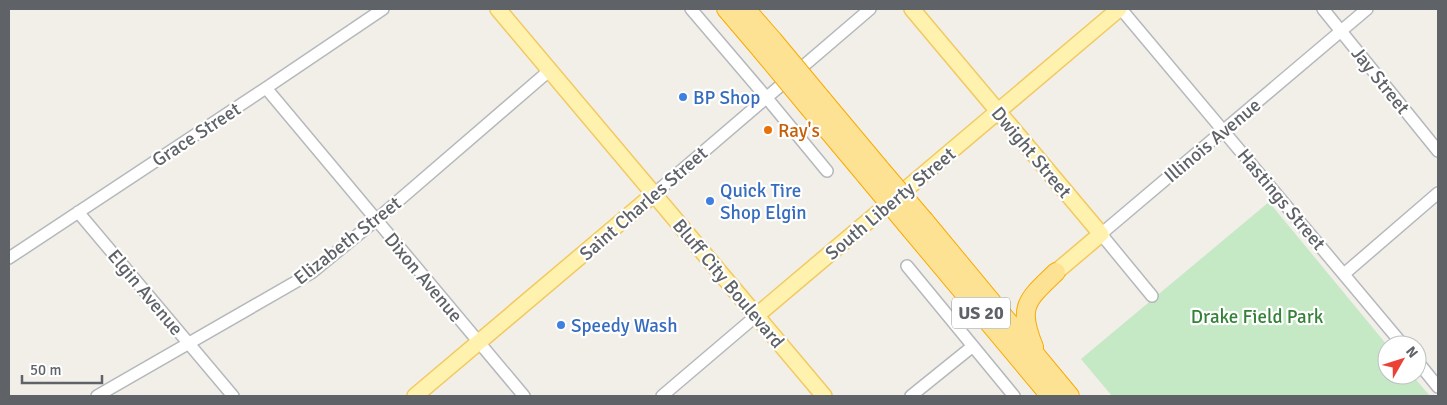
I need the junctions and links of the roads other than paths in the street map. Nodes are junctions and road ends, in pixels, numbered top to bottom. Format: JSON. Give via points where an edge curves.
{"nodes":[{"id":1,"x":383,"y":9,"type":"edge"},
{"id":2,"x":498,"y":9,"type":"edge"},
{"id":3,"x":691,"y":9,"type":"edge"},
{"id":4,"x":726,"y":9,"type":"edge"},
{"id":5,"x":746,"y":9,"type":"edge"},
{"id":6,"x":870,"y":9,"type":"edge"},
{"id":7,"x":912,"y":9,"type":"edge"},
{"id":8,"x":1120,"y":9,"type":"edge"},
{"id":9,"x":1323,"y":9,"type":"edge"},
{"id":10,"x":1368,"y":9,"type":"edge"},
{"id":11,"x":1341,"y":31,"type":"junction"},
{"id":12,"x":767,"y":45,"type":"junction"},
{"id":13,"x":550,"y":70,"type":"junction"},
{"id":14,"x":266,"y":88,"type":"junction"},
{"id":15,"x":766,"y":97,"type":"junction"},
{"id":16,"x":998,"y":111,"type":"junction"},
{"id":17,"x":1224,"y":130,"type":"junction"},
{"id":18,"x":1438,"y":151,"type":"edge"},
{"id":19,"x":827,"y":171,"type":"dead end"},
{"id":20,"x":1438,"y":193,"type":"edge"},
{"id":21,"x":654,"y":194,"type":"junction"},
{"id":22,"x":78,"y":212,"type":"junction"},
{"id":23,"x":376,"y":220,"type":"junction"},
{"id":24,"x":917,"y":225,"type":"junction"},
{"id":25,"x":1101,"y":234,"type":"junction"},
{"id":26,"x":9,"y":258,"type":"edge"},
{"id":27,"x":907,"y":266,"type":"dead end"},
{"id":28,"x":1056,"y":272,"type":"joint"},
{"id":29,"x":1344,"y":274,"type":"junction"},
{"id":30,"x":1152,"y":296,"type":"dead end"},
{"id":31,"x":756,"y":316,"type":"junction"},
{"id":32,"x":1395,"y":335,"type":"edge"},
{"id":33,"x":189,"y":343,"type":"junction"},
{"id":34,"x":478,"y":343,"type":"junction"},
{"id":35,"x":972,"y":346,"type":"junction"},
{"id":36,"x":1040,"y":361,"type":"junction"},
{"id":37,"x":1427,"y":373,"type":"edge"},
{"id":38,"x":1438,"y":387,"type":"edge"},
{"id":39,"x":97,"y":396,"type":"edge"},
{"id":40,"x":233,"y":396,"type":"edge"},
{"id":41,"x":415,"y":396,"type":"edge"},
{"id":42,"x":524,"y":396,"type":"edge"},
{"id":43,"x":662,"y":396,"type":"edge"},
{"id":44,"x":824,"y":396,"type":"edge"},
{"id":45,"x":911,"y":396,"type":"edge"},
{"id":46,"x":1014,"y":396,"type":"edge"},
{"id":47,"x":1050,"y":396,"type":"edge"},
{"id":48,"x":1070,"y":396,"type":"edge"}],
"edges":[{"from":1,"to":14,"type":"street","name":"Grace Street"},
{"from":2,"to":13,"type":"main road","name":"Bluff City Boulevard"},
{"from":3,"to":15,"type":"street"},
{"from":4,"to":12,"type":"highway","number":"US 20"},
{"from":5,"to":12,"type":"highway","number":"US 20"},
{"from":6,"to":15,"type":"street","name":"Saint Charles Street"},
{"from":7,"to":16,"type":"main road","name":"Dwight Street"},
{"from":8,"to":16,"type":"main road","name":"South Liberty Street"},
{"from":8,"to":17,"type":"street","name":"Hastings Street"},
{"from":9,"to":11,"type":"street","name":"Jay Street"},
{"from":10,"to":11,"type":"street","name":"Illinois Avenue"},
{"from":11,"to":17,"type":"street","name":"Illinois Avenue"},
{"from":11,"to":18,"type":"street","name":"Jay Street"},
{"from":12,"to":24,"type":"highway","number":"US 20","bridge":true},
{"from":13,"to":21,"type":"main road","name":"Bluff City Boulevard"},
{"from":13,"to":23,"type":"street","name":"Elizabeth Street"},
{"from":14,"to":22,"type":"street","name":"Grace Street"},
{"from":14,"to":23,"type":"street","name":"Dixon Avenue"},
{"from":15,"to":19,"type":"street"},
{"from":15,"to":21,"type":"street","name":"Saint Charles Street"},
{"from":16,"to":25,"type":"main road","name":"Dwight Street"},
{"from":16,"to":31,"type":"main road","name":"South Liberty Street"},
{"from":17,"to":25,"type":"street","name":"Illinois Avenue"},
{"from":17,"to":29,"type":"street","name":"Hastings Street"},
{"from":20,"to":29,"type":"street"},
{"from":21,"to":31,"type":"main road","name":"Bluff City Boulevard"},
{"from":21,"to":34,"type":"main road","name":"Saint Charles Street"},
{"from":22,"to":26,"type":"street","name":"Grace Street"},
{"from":22,"to":33,"type":"street","name":"Elgin Avenue"},
{"from":23,"to":33,"type":"street","name":"Elizabeth Street","via":[[311,273]]},
{"from":23,"to":34,"type":"street","name":"Dixon Avenue"},
{"from":24,"to":36,"type":"highway","number":"US 20"},
{"from":24,"to":47,"type":"highway","number":"US 20"},
{"from":25,"to":28,"type":"main road","name":"Illinois Avenue"},
{"from":25,"to":30,"type":"street","name":"Dwight Street"},
{"from":27,"to":35,"type":"street"},
{"from":28,"to":36,"type":"highway","via":[[1035,293],[1026,310],[1027,328]]},
{"from":29,"to":32,"type":"street","name":"Hastings Street"},
{"from":31,"to":43,"type":"street","name":"South Liberty Street"},
{"from":31,"to":44,"type":"main road","name":"Bluff City Boulevard"},
{"from":33,"to":39,"type":"street","name":"Elizabeth Street"},
{"from":33,"to":40,"type":"street","name":"Elgin Avenue"},
{"from":34,"to":41,"type":"main road","name":"Saint Charles Street"},
{"from":34,"to":42,"type":"street","name":"Dixon Avenue"},
{"from":35,"to":45,"type":"street"},
{"from":35,"to":46,"type":"street"},
{"from":36,"to":48,"type":"highway","number":"US 20"},
{"from":37,"to":38,"type":"street"}]}
